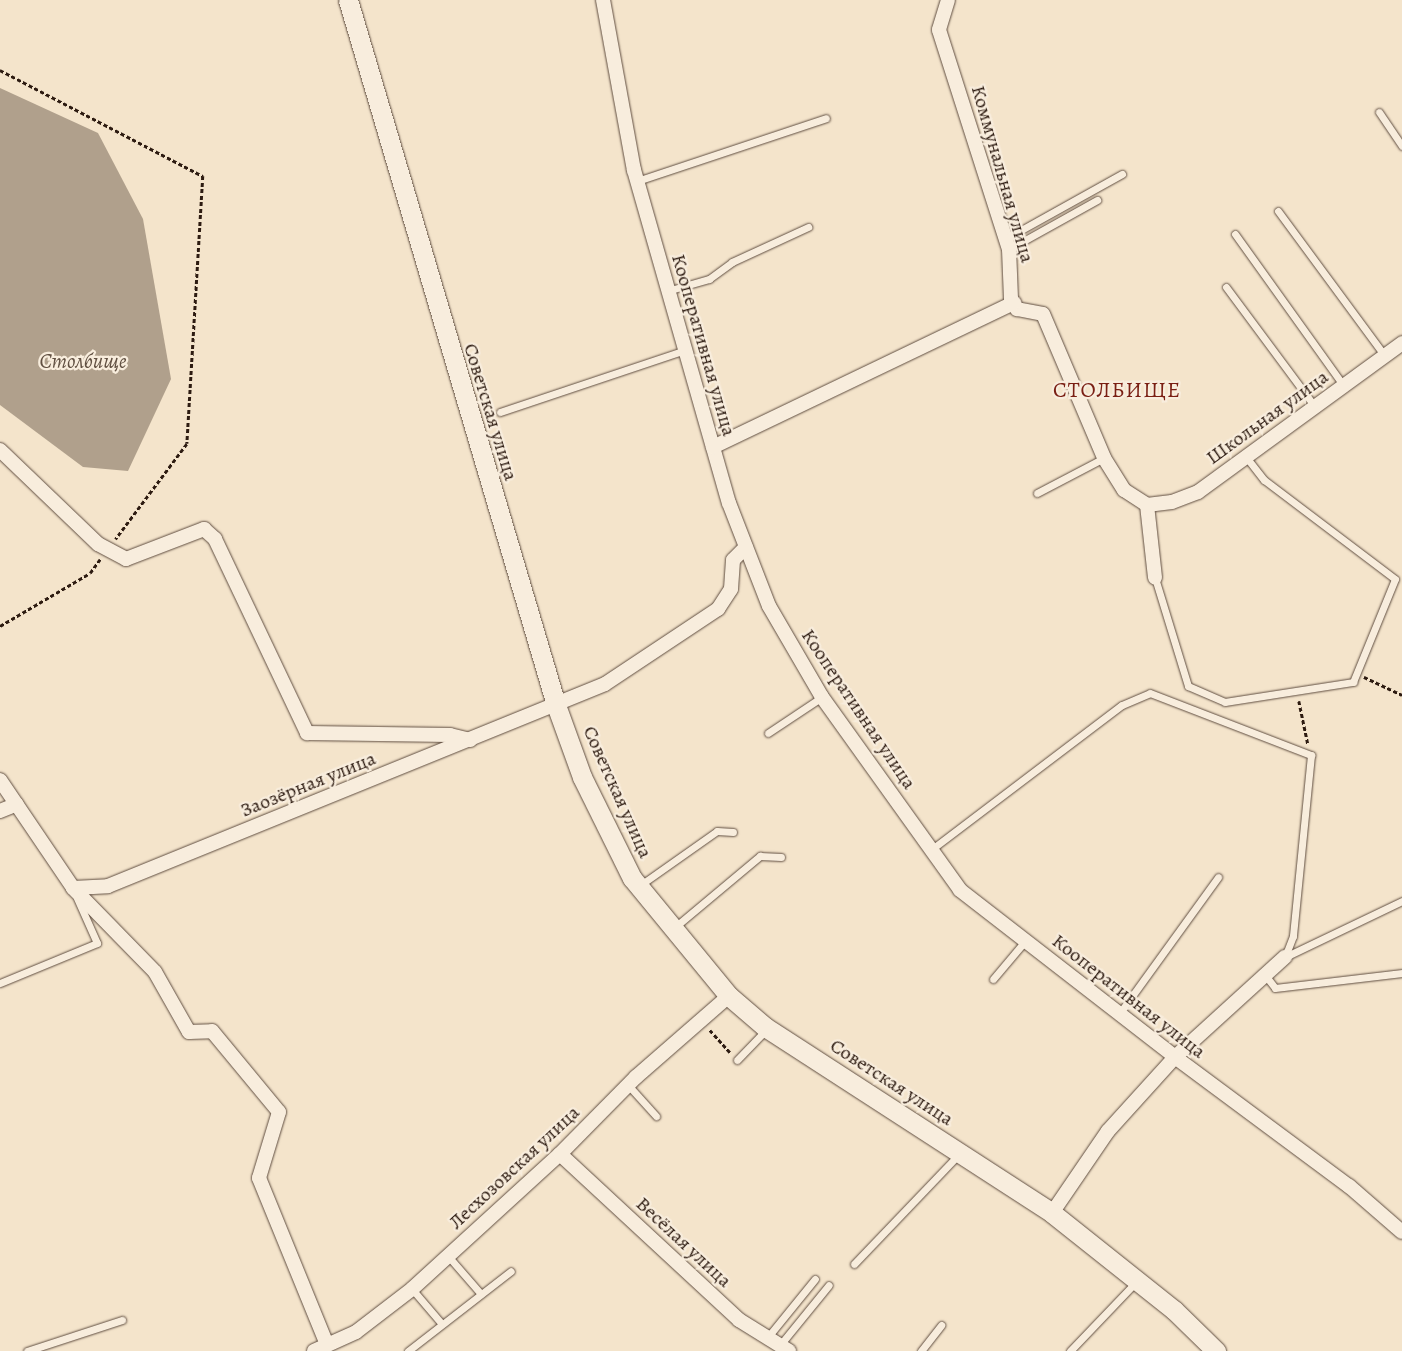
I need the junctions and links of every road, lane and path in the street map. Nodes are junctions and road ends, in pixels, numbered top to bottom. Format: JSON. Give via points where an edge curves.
{"nodes":[{"id":1,"x":348,"y":0,"type":"edge"},
{"id":2,"x":603,"y":0,"type":"edge"},
{"id":3,"x":948,"y":0,"type":"edge"},
{"id":4,"x":0,"y":70,"type":"edge"},
{"id":5,"x":1379,"y":112,"type":"dead end"},
{"id":6,"x":826,"y":118,"type":"dead end"},
{"id":7,"x":1402,"y":146,"type":"edge"},
{"id":8,"x":1122,"y":174,"type":"dead end"},
{"id":9,"x":637,"y":181,"type":"junction"},
{"id":10,"x":1097,"y":200,"type":"dead end"},
{"id":11,"x":1278,"y":211,"type":"dead end"},
{"id":12,"x":808,"y":227,"type":"dead end"},
{"id":13,"x":1235,"y":234,"type":"dead end"},
{"id":14,"x":1007,"y":244,"type":"junction"},
{"id":15,"x":1226,"y":287,"type":"dead end"},
{"id":16,"x":667,"y":290,"type":"junction"},
{"id":17,"x":1014,"y":304,"type":"junction"},
{"id":18,"x":1402,"y":343,"type":"edge"},
{"id":19,"x":685,"y":350,"type":"junction"},
{"id":20,"x":1385,"y":356,"type":"junction"},
{"id":21,"x":1344,"y":386,"type":"junction"},
{"id":22,"x":1315,"y":407,"type":"junction"},
{"id":23,"x":500,"y":412,"type":"dead end"},
{"id":24,"x":713,"y":447,"type":"junction"},
{"id":25,"x":0,"y":450,"type":"edge"},
{"id":26,"x":1246,"y":457,"type":"junction"},
{"id":27,"x":1104,"y":458,"type":"junction"},
{"id":28,"x":1038,"y":493,"type":"dead end"},
{"id":29,"x":1147,"y":505,"type":"junction"},
{"id":30,"x":113,"y":543,"type":"dead end"},
{"id":31,"x":746,"y":548,"type":"junction"},
{"id":32,"x":101,"y":558,"type":"dead end"},
{"id":33,"x":1155,"y":578,"type":"joint"},
{"id":34,"x":0,"y":626,"type":"edge"},
{"id":35,"x":1356,"y":674,"type":"junction"},
{"id":36,"x":1297,"y":691,"type":"junction"},
{"id":37,"x":1402,"y":695,"type":"edge"},
{"id":38,"x":822,"y":697,"type":"junction"},
{"id":39,"x":556,"y":705,"type":"junction"},
{"id":40,"x":768,"y":733,"type":"dead end"},
{"id":41,"x":470,"y":740,"type":"junction"},
{"id":42,"x":1311,"y":756,"type":"junction"},
{"id":43,"x":0,"y":780,"type":"edge"},
{"id":44,"x":17,"y":804,"type":"junction"},
{"id":45,"x":0,"y":811,"type":"edge"},
{"id":46,"x":733,"y":832,"type":"dead end"},
{"id":47,"x":932,"y":849,"type":"junction"},
{"id":48,"x":782,"y":857,"type":"dead end"},
{"id":49,"x":1218,"y":877,"type":"dead end"},
{"id":50,"x":639,"y":886,"type":"junction"},
{"id":51,"x":73,"y":888,"type":"junction"},
{"id":52,"x":1402,"y":901,"type":"edge"},
{"id":53,"x":673,"y":928,"type":"junction"},
{"id":54,"x":1026,"y":940,"type":"junction"},
{"id":55,"x":1285,"y":958,"type":"junction"},
{"id":56,"x":1402,"y":973,"type":"edge"},
{"id":57,"x":1265,"y":975,"type":"junction"},
{"id":58,"x":993,"y":979,"type":"dead end"},
{"id":59,"x":0,"y":983,"type":"edge"},
{"id":60,"x":733,"y":999,"type":"junction"},
{"id":61,"x":1119,"y":1014,"type":"junction"},
{"id":62,"x":703,"y":1021,"type":"junction"},
{"id":63,"x":763,"y":1024,"type":"junction"},
{"id":64,"x":1175,"y":1057,"type":"junction"},
{"id":65,"x":737,"y":1060,"type":"joint"},
{"id":66,"x":632,"y":1090,"type":"junction"},
{"id":67,"x":656,"y":1116,"type":"dead end"},
{"id":68,"x":560,"y":1154,"type":"junction"},
{"id":69,"x":960,"y":1154,"type":"junction"},
{"id":70,"x":1052,"y":1213,"type":"junction"},
{"id":71,"x":1402,"y":1232,"type":"edge"},
{"id":72,"x":448,"y":1256,"type":"junction"},
{"id":73,"x":854,"y":1264,"type":"dead end"},
{"id":74,"x":511,"y":1271,"type":"dead end"},
{"id":75,"x":815,"y":1279,"type":"dead end"},
{"id":76,"x":1137,"y":1281,"type":"junction"},
{"id":77,"x":829,"y":1285,"type":"dead end"},
{"id":78,"x":416,"y":1294,"type":"junction"},
{"id":79,"x":481,"y":1294,"type":"junction"},
{"id":80,"x":122,"y":1320,"type":"dead end"},
{"id":81,"x":442,"y":1324,"type":"junction"},
{"id":82,"x":942,"y":1325,"type":"dead end"},
{"id":83,"x":767,"y":1338,"type":"junction"},
{"id":84,"x":320,"y":1348,"type":"edge"},
{"id":85,"x":784,"y":1348,"type":"edge"},
{"id":86,"x":27,"y":1351,"type":"edge"},
{"id":87,"x":408,"y":1351,"type":"edge"},
{"id":88,"x":921,"y":1351,"type":"edge"},
{"id":89,"x":1070,"y":1351,"type":"edge"},
{"id":90,"x":1216,"y":1351,"type":"edge"}],
"edges":[{"from":1,"to":39,"type":"street","name":"Советская улица"},
{"from":2,"to":9,"type":"street","name":"Кооперативная улица"},
{"from":3,"to":14,"type":"street","name":"Коммунальная улица","via":[[939,30]]},
{"from":4,"to":30,"type":"path","via":[[203,176],[186,444]]},
{"from":5,"to":7,"type":"lane"},
{"from":6,"to":9,"type":"lane"},
{"from":8,"to":14,"type":"lane"},
{"from":9,"to":16,"type":"street","name":"Кооперативная улица"},
{"from":10,"to":14,"type":"lane"},
{"from":11,"to":20,"type":"lane"},
{"from":12,"to":16,"type":"lane","via":[[732,262],[709,279]]},
{"from":13,"to":21,"type":"lane"},
{"from":14,"to":17,"type":"street","name":"Коммунальная улица"},
{"from":15,"to":22,"type":"lane"},
{"from":16,"to":19,"type":"street","name":"Кооперативная улица"},
{"from":17,"to":24,"type":"street"},
{"from":17,"to":27,"type":"street","via":[[1017,309],[1043,314]]},
{"from":18,"to":20,"type":"street","name":"Школьная улица"},
{"from":19,"to":23,"type":"lane"},
{"from":19,"to":24,"type":"street","name":"Кооперативная улица"},
{"from":20,"to":21,"type":"street","name":"Школьная улица"},
{"from":21,"to":22,"type":"street","name":"Школьная улица"},
{"from":22,"to":26,"type":"street","name":"Школьная улица"},
{"from":24,"to":31,"type":"street","name":"Кооперативная улица"},
{"from":25,"to":41,"type":"street","via":[[98,544],[126,559],[204,529],[215,539],[307,733],[450,735]]},
{"from":26,"to":29,"type":"street","name":"Школьная улица","via":[[1198,492],[1172,502]]},
{"from":26,"to":35,"type":"lane","via":[[1264,480],[1395,579]]},
{"from":27,"to":28,"type":"lane"},
{"from":27,"to":29,"type":"street","via":[[1124,490]]},
{"from":29,"to":33,"type":"street"},
{"from":31,"to":38,"type":"street","name":"Кооперативная улица","via":[[769,606]]},
{"from":31,"to":39,"type":"street","name":"Заозёрная улица","via":[[732,560],[731,589],[718,609],[605,684]]},
{"from":32,"to":34,"type":"path","via":[[90,573]]},
{"from":33,"to":36,"type":"lane","via":[[1188,686],[1225,702]]},
{"from":35,"to":36,"type":"lane","via":[[1353,682]]},
{"from":35,"to":37,"type":"path"},
{"from":36,"to":42,"type":"path"},
{"from":38,"to":40,"type":"lane"},
{"from":38,"to":47,"type":"street","name":"Кооперативная улица"},
{"from":39,"to":41,"type":"street","name":"Заозёрная улица"},
{"from":39,"to":50,"type":"street","name":"Советская улица","via":[[582,777]]},
{"from":41,"to":51,"type":"street","name":"Заозёрная улица","via":[[108,886]]},
{"from":42,"to":47,"type":"lane","via":[[1150,694],[1122,705]]},
{"from":42,"to":55,"type":"lane","via":[[1293,936]]},
{"from":43,"to":44,"type":"street"},
{"from":44,"to":45,"type":"street"},
{"from":44,"to":51,"type":"street"},
{"from":46,"to":50,"type":"lane","via":[[718,831]]},
{"from":47,"to":54,"type":"street","name":"Кооперативная улица","via":[[960,890]]},
{"from":48,"to":53,"type":"lane","via":[[760,856]]},
{"from":49,"to":61,"type":"lane"},
{"from":50,"to":53,"type":"street","name":"Советская улица"},
{"from":51,"to":59,"type":"lane","via":[[97,944]]},
{"from":51,"to":84,"type":"street","via":[[155,972],[189,1032],[212,1031],[279,1112],[259,1178]]},
{"from":52,"to":55,"type":"lane"},
{"from":53,"to":60,"type":"street","name":"Советская улица"},
{"from":54,"to":58,"type":"lane"},
{"from":54,"to":61,"type":"street","name":"Кооперативная улица"},
{"from":55,"to":57,"type":"street"},
{"from":56,"to":57,"type":"lane","via":[[1275,988]]},
{"from":57,"to":64,"type":"street"},
{"from":60,"to":62,"type":"street","name":"Лесхозовская улица"},
{"from":60,"to":63,"type":"street","name":"Советская улица"},
{"from":61,"to":64,"type":"street","name":"Кооперативная улица"},
{"from":62,"to":65,"type":"path"},
{"from":62,"to":66,"type":"street","name":"Лесхозовская улица"},
{"from":63,"to":65,"type":"lane"},
{"from":63,"to":69,"type":"street","name":"Советская улица"},
{"from":64,"to":70,"type":"street","via":[[1108,1131]]},
{"from":64,"to":71,"type":"street","name":"Кооперативная улица","via":[[1349,1186]]},
{"from":66,"to":67,"type":"lane"},
{"from":66,"to":68,"type":"street","name":"Лесхозовская улица"},
{"from":68,"to":72,"type":"street","name":"Лесхозовская улица"},
{"from":68,"to":83,"type":"street","name":"Весёлая улица","via":[[739,1320]]},
{"from":69,"to":70,"type":"street","name":"Советская улица"},
{"from":69,"to":73,"type":"lane"},
{"from":70,"to":76,"type":"street","name":"Советская улица"},
{"from":72,"to":78,"type":"street","name":"Лесхозовская улица"},
{"from":72,"to":79,"type":"lane"},
{"from":74,"to":79,"type":"lane"},
{"from":75,"to":83,"type":"lane"},
{"from":76,"to":89,"type":"lane"},
{"from":76,"to":90,"type":"street","name":"Советская улица"},
{"from":77,"to":85,"type":"lane"},
{"from":78,"to":81,"type":"lane"},
{"from":78,"to":84,"type":"street","name":"Лесхозовская улица","via":[[356,1332]]},
{"from":79,"to":81,"type":"lane"},
{"from":80,"to":86,"type":"lane"},
{"from":81,"to":87,"type":"lane"},
{"from":82,"to":88,"type":"lane"},
{"from":83,"to":85,"type":"street","name":"Весёлая улица"}]}
